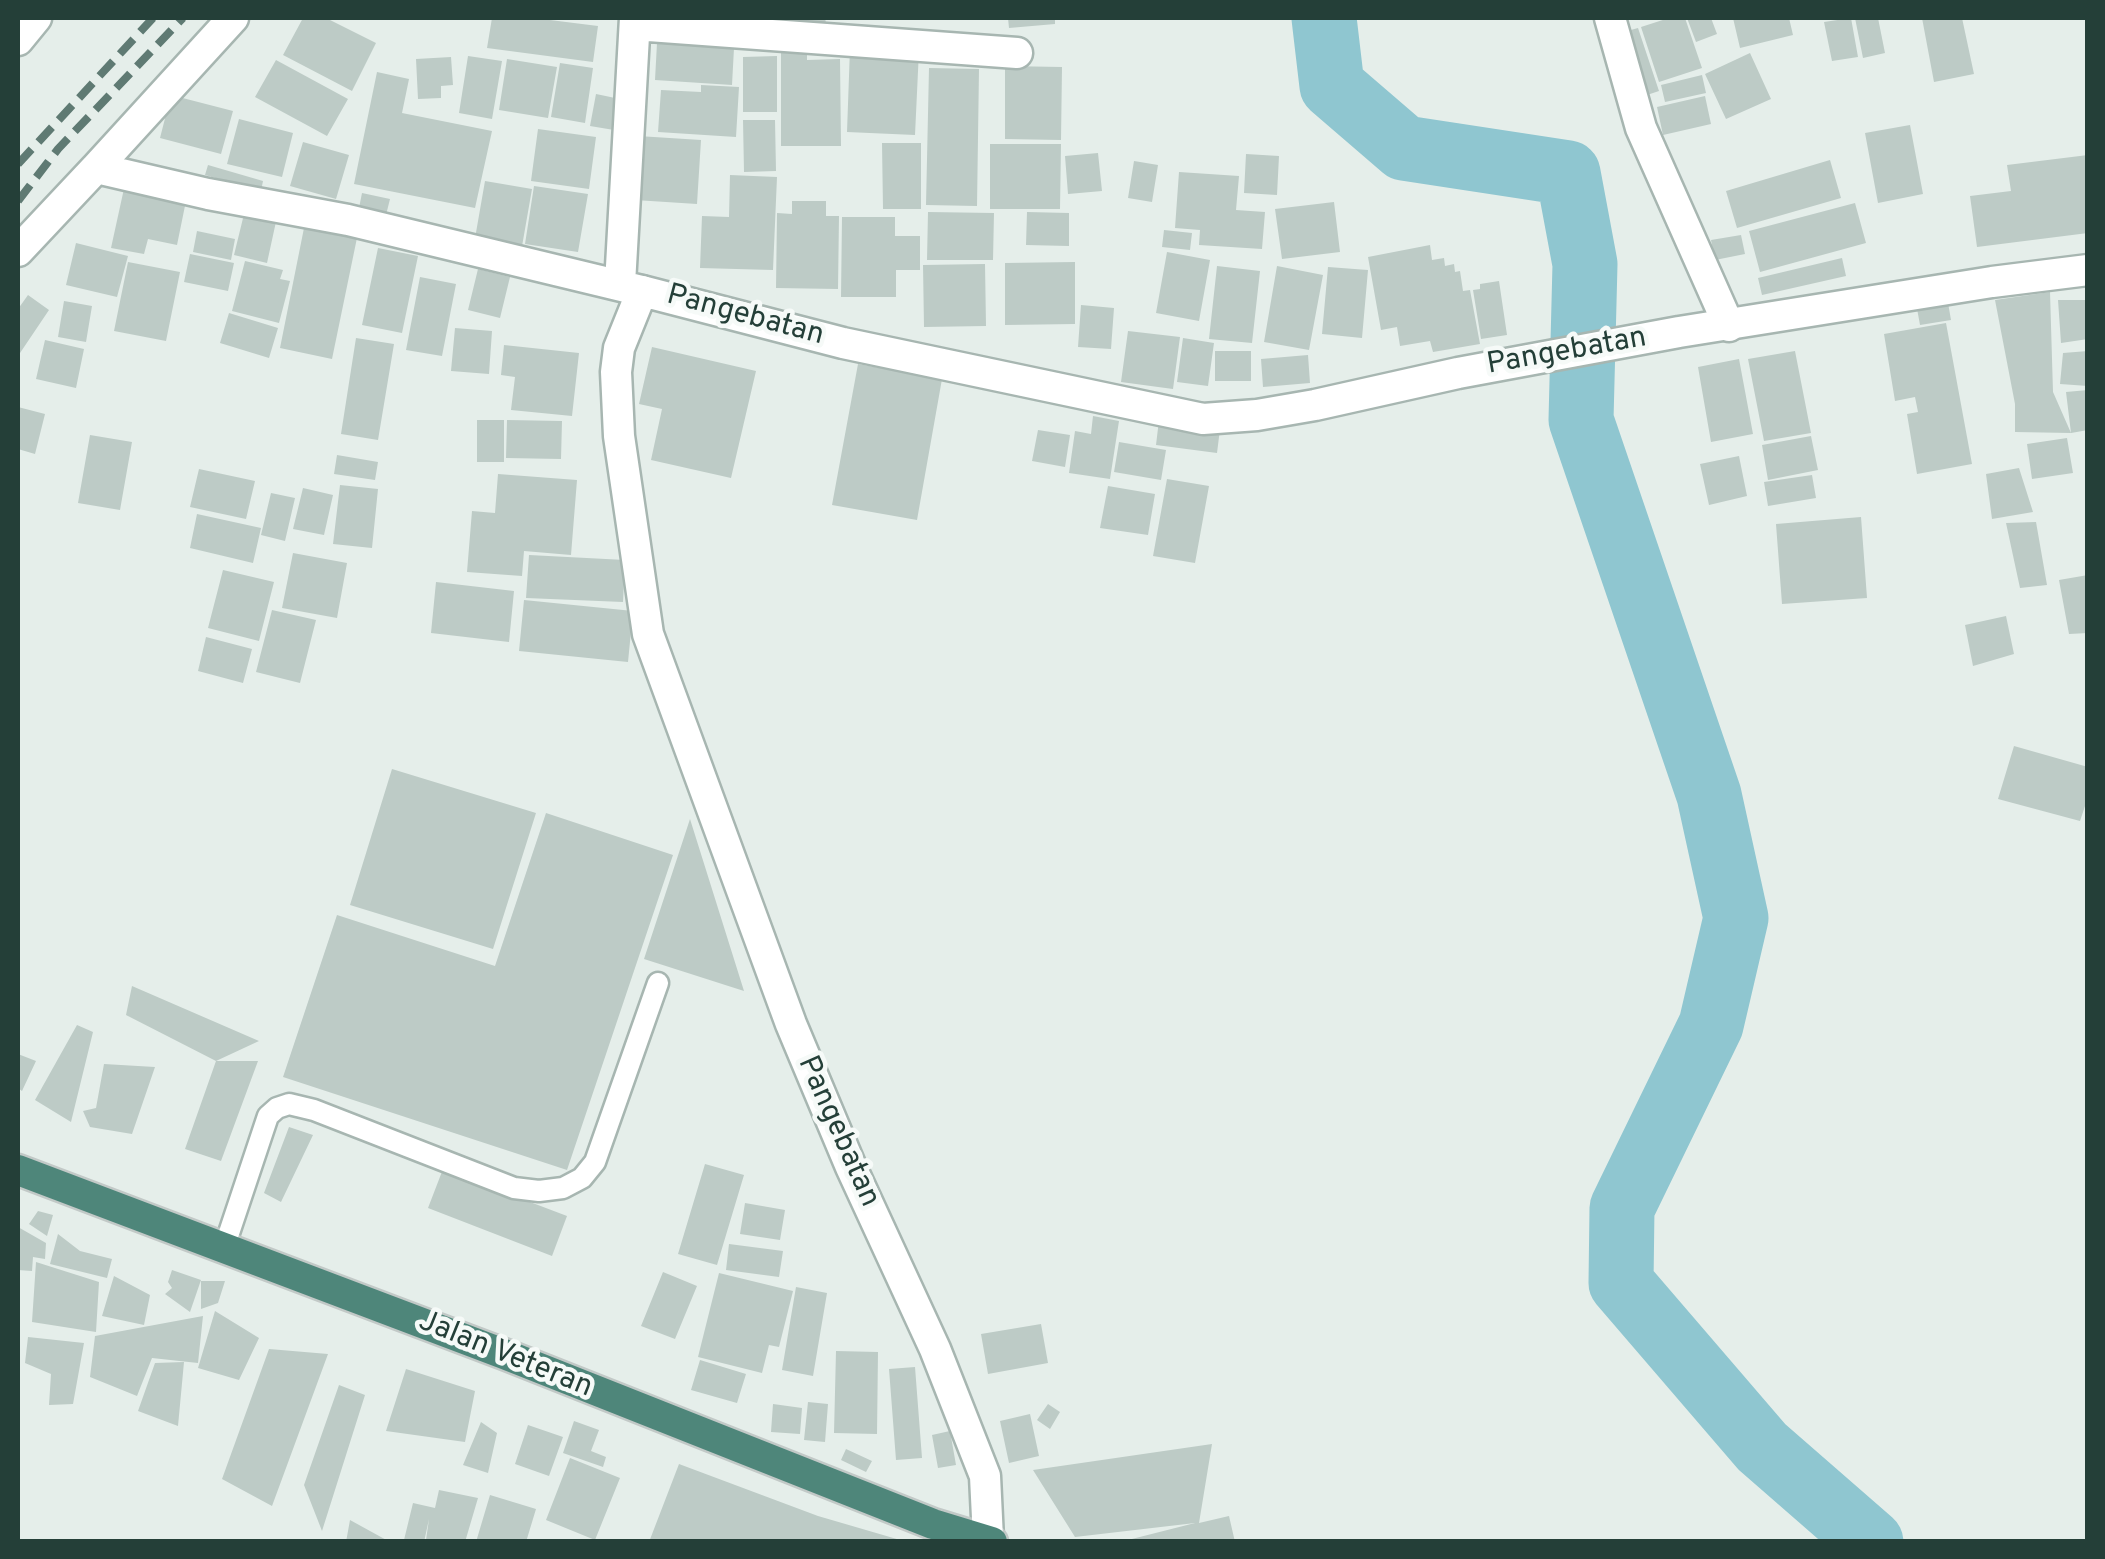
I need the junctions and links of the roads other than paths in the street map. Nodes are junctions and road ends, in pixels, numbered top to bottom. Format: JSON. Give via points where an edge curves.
{"nodes":[{"id":1,"x":36,"y":18,"type":"edge"},
{"id":2,"x":233,"y":18,"type":"edge"},
{"id":3,"x":1610,"y":18,"type":"edge"},
{"id":4,"x":635,"y":21,"type":"edge"},
{"id":5,"x":18,"y":40,"type":"edge"},
{"id":6,"x":1017,"y":53,"type":"dead end"},
{"id":7,"x":96,"y":168,"type":"junction"},
{"id":8,"x":18,"y":251,"type":"edge"},
{"id":9,"x":2088,"y":270,"type":"edge"},
{"id":10,"x":631,"y":287,"type":"junction"},
{"id":11,"x":1729,"y":326,"type":"junction"},
{"id":12,"x":658,"y":983,"type":"dead end"},
{"id":13,"x":18,"y":1170,"type":"edge"},
{"id":14,"x":224,"y":1248,"type":"junction"},
{"id":15,"x":990,"y":1540,"type":"edge"}],
"edges":[{"from":1,"to":5,"type":"street"},
{"from":2,"to":7,"type":"street"},
{"from":3,"to":11,"type":"street","via":[[1640,128]]},
{"from":4,"to":6,"type":"street"},
{"from":4,"to":10,"type":"street"},
{"from":7,"to":8,"type":"street"},
{"from":7,"to":10,"type":"street"},
{"from":9,"to":11,"type":"street","name":"Pangebatan"},
{"from":10,"to":11,"type":"street","name":"Pangebatan","via":[[843,343],[1204,419],[1257,415]]},
{"from":10,"to":15,"type":"street","name":"Pangebatan","via":[[616,372],[648,634],[784,1009],[985,1476]]},
{"from":12,"to":14,"type":"lane","via":[[595,1162],[582,1178],[562,1188],[514,1188],[290,1104],[268,1116]]},
{"from":13,"to":14,"type":"highway","name":"Jalan Veteran"},
{"from":14,"to":15,"type":"highway","name":"Jalan Veteran","via":[[933,1524]]}]}
